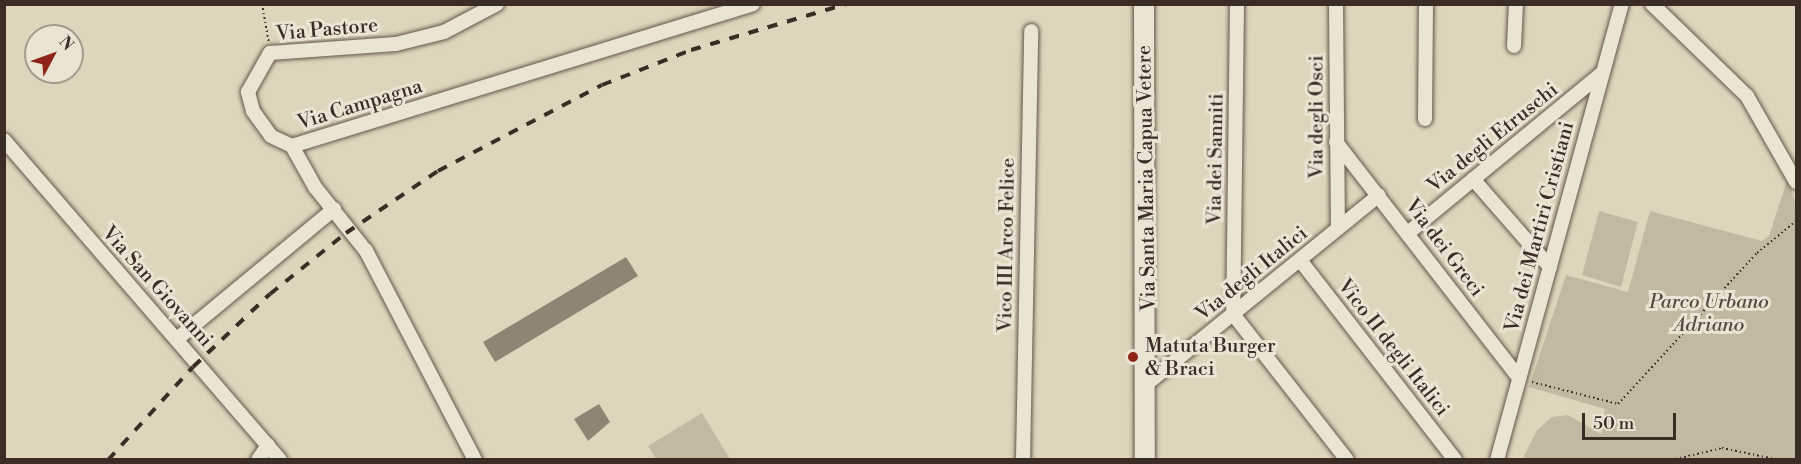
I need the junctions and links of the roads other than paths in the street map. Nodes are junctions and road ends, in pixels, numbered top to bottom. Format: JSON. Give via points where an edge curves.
{"nodes":[{"id":1,"x":497,"y":4,"type":"edge"},
{"id":2,"x":753,"y":4,"type":"edge"},
{"id":3,"x":1144,"y":4,"type":"edge"},
{"id":4,"x":1238,"y":4,"type":"edge"},
{"id":5,"x":1336,"y":4,"type":"edge"},
{"id":6,"x":1426,"y":4,"type":"edge"},
{"id":7,"x":1516,"y":4,"type":"edge"},
{"id":8,"x":1622,"y":4,"type":"edge"},
{"id":9,"x":1652,"y":4,"type":"edge"},
{"id":10,"x":1031,"y":31,"type":"dead end"},
{"id":11,"x":1514,"y":46,"type":"dead end"},
{"id":12,"x":1602,"y":73,"type":"junction"},
{"id":13,"x":1425,"y":119,"type":"dead end"},
{"id":14,"x":4,"y":140,"type":"edge"},
{"id":15,"x":1335,"y":142,"type":"junction"},
{"id":16,"x":292,"y":146,"type":"junction"},
{"id":17,"x":1473,"y":179,"type":"junction"},
{"id":18,"x":1797,"y":182,"type":"edge"},
{"id":19,"x":1379,"y":195,"type":"junction"},
{"id":20,"x":334,"y":209,"type":"junction"},
{"id":21,"x":1338,"y":228,"type":"junction"},
{"id":22,"x":1408,"y":233,"type":"junction"},
{"id":23,"x":1300,"y":260,"type":"junction"},
{"id":24,"x":1550,"y":267,"type":"junction"},
{"id":25,"x":1233,"y":314,"type":"junction"},
{"id":26,"x":177,"y":339,"type":"junction"},
{"id":27,"x":1519,"y":378,"type":"junction"},
{"id":28,"x":1149,"y":382,"type":"junction"},
{"id":29,"x":268,"y":445,"type":"junction"},
{"id":30,"x":258,"y":459,"type":"edge"},
{"id":31,"x":280,"y":459,"type":"edge"},
{"id":32,"x":475,"y":459,"type":"edge"},
{"id":33,"x":1023,"y":459,"type":"edge"},
{"id":34,"x":1145,"y":459,"type":"edge"},
{"id":35,"x":1347,"y":459,"type":"edge"},
{"id":36,"x":1455,"y":459,"type":"edge"},
{"id":37,"x":1497,"y":459,"type":"edge"}],
"edges":[{"from":1,"to":16,"type":"street","name":"Via Pastore","via":[[444,32],[396,44],[270,53],[248,92],[253,111],[271,136]]},
{"from":2,"to":16,"type":"street","name":"Via Campagna"},
{"from":3,"to":28,"type":"main road","name":"Via Santa Maria Capua Vetere"},
{"from":4,"to":25,"type":"street","name":"Via dei Sanniti"},
{"from":5,"to":15,"type":"street","name":"Via degli Osci"},
{"from":6,"to":13,"type":"street"},
{"from":7,"to":11,"type":"street"},
{"from":8,"to":12,"type":"street","name":"Via dei Martiri Cristiani"},
{"from":9,"to":18,"type":"street","via":[[1747,96]]},
{"from":10,"to":33,"type":"street","name":"Vico III Arco Felice"},
{"from":12,"to":17,"type":"street","name":"Via degli Etruschi"},
{"from":12,"to":24,"type":"street","name":"Via dei Martiri Cristiani"},
{"from":14,"to":26,"type":"street","name":"Via San Giovanni"},
{"from":15,"to":19,"type":"street","name":"Via dei Greci"},
{"from":15,"to":21,"type":"street","name":"Via degli Osci"},
{"from":16,"to":20,"type":"street","name":"Via Campagna"},
{"from":17,"to":22,"type":"street","name":"Via degli Etruschi"},
{"from":17,"to":24,"type":"street"},
{"from":19,"to":21,"type":"street","name":"Via degli Italici"},
{"from":19,"to":22,"type":"street","name":"Via dei Greci"},
{"from":20,"to":26,"type":"street"},
{"from":20,"to":32,"type":"street","name":"Via Campagna","via":[[366,251]]},
{"from":21,"to":23,"type":"street","name":"Via degli Italici"},
{"from":22,"to":27,"type":"street","name":"Via dei Greci"},
{"from":23,"to":25,"type":"street","name":"Via degli Italici"},
{"from":23,"to":36,"type":"street","name":"Vico II degli Italici"},
{"from":24,"to":27,"type":"street","name":"Via dei Martiri Cristiani"},
{"from":25,"to":28,"type":"street","name":"Via degli Italici"},
{"from":25,"to":35,"type":"street"},
{"from":26,"to":29,"type":"street","name":"Via San Giovanni"},
{"from":27,"to":37,"type":"street","name":"Via dei Martiri Cristiani"},
{"from":28,"to":34,"type":"main road","name":"Via Santa Maria Capua Vetere"},
{"from":29,"to":30,"type":"street"},
{"from":29,"to":31,"type":"street","name":"Via San Giovanni"}]}
